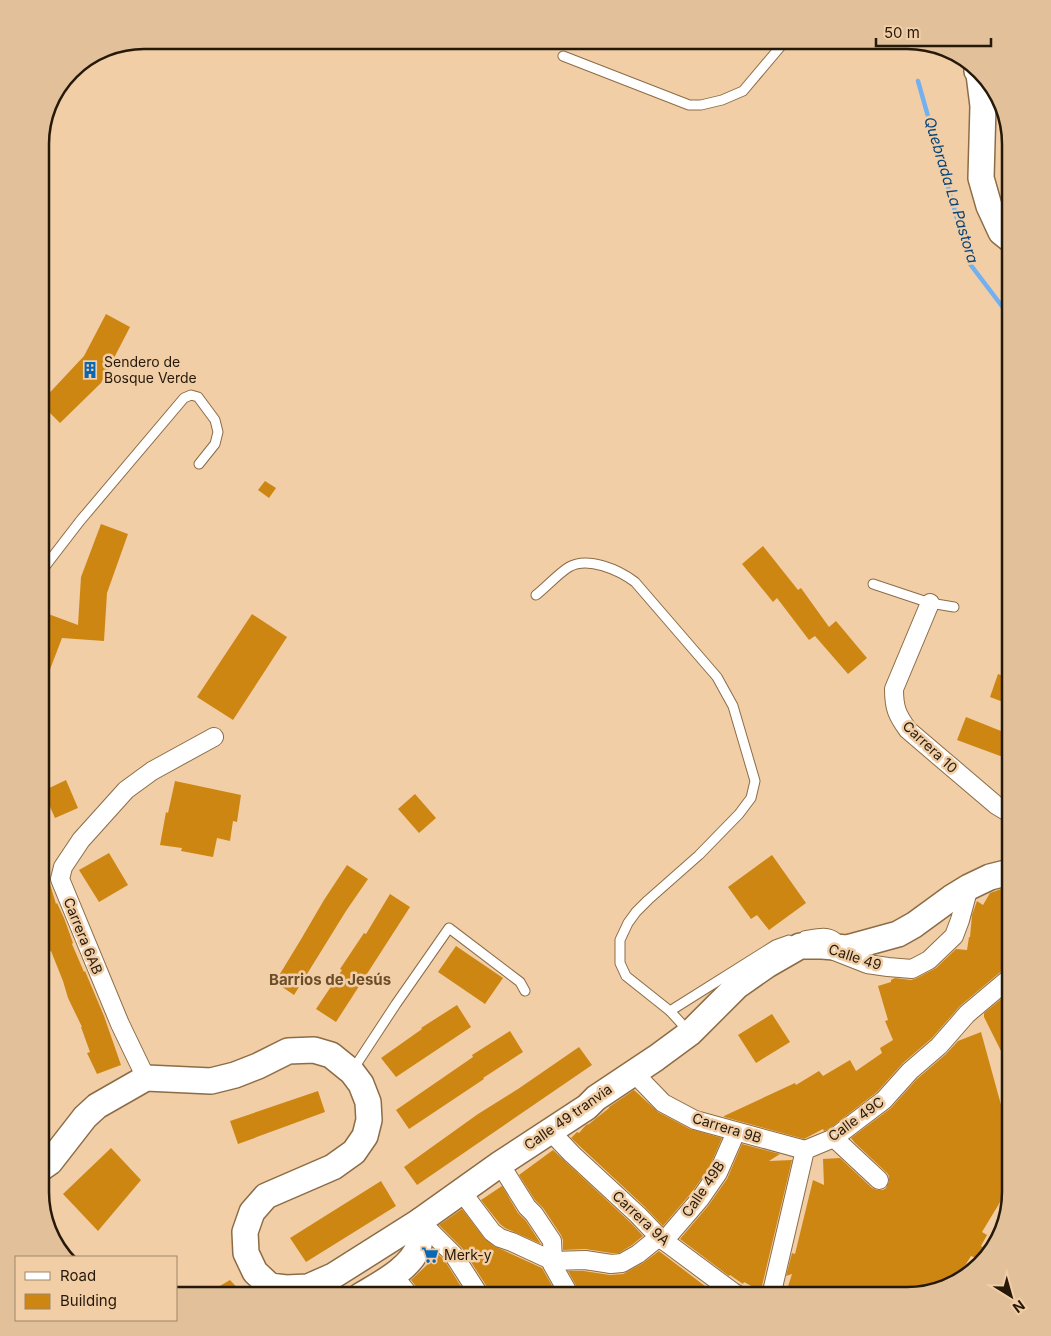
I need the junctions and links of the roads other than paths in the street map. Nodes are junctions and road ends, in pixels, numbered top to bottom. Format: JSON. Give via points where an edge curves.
{"nodes":[{"id":1,"x":778,"y":49,"type":"edge"},
{"id":2,"x":563,"y":56,"type":"dead end"},
{"id":3,"x":980,"y":83,"type":"edge"},
{"id":4,"x":1002,"y":225,"type":"edge"},
{"id":5,"x":200,"y":464,"type":"dead end"},
{"id":6,"x":49,"y":561,"type":"edge"},
{"id":7,"x":872,"y":584,"type":"dead end"},
{"id":8,"x":536,"y":596,"type":"dead end"},
{"id":9,"x":930,"y":603,"type":"junction"},
{"id":10,"x":954,"y":607,"type":"dead end"},
{"id":11,"x":214,"y":737,"type":"dead end"},
{"id":12,"x":1002,"y":809,"type":"edge"},
{"id":13,"x":1002,"y":874,"type":"edge"},
{"id":14,"x":969,"y":887,"type":"junction"},
{"id":15,"x":822,"y":946,"type":"junction"},
{"id":16,"x":848,"y":948,"type":"junction"},
{"id":17,"x":1002,"y":985,"type":"edge"},
{"id":18,"x":525,"y":991,"type":"dead end"},
{"id":19,"x":670,"y":1011,"type":"junction"},
{"id":20,"x":690,"y":1032,"type":"junction"},
{"id":21,"x":352,"y":1072,"type":"junction"},
{"id":22,"x":634,"y":1073,"type":"junction"},
{"id":23,"x":146,"y":1078,"type":"junction"},
{"id":24,"x":550,"y":1131,"type":"junction"},
{"id":25,"x":736,"y":1132,"type":"junction"},
{"id":26,"x":834,"y":1138,"type":"junction"},
{"id":27,"x":805,"y":1150,"type":"junction"},
{"id":28,"x":49,"y":1163,"type":"edge"},
{"id":29,"x":500,"y":1164,"type":"junction"},
{"id":30,"x":880,"y":1180,"type":"dead end"},
{"id":31,"x":462,"y":1192,"type":"junction"},
{"id":32,"x":420,"y":1221,"type":"junction"},
{"id":33,"x":661,"y":1239,"type":"junction"},
{"id":34,"x":553,"y":1261,"type":"junction"},
{"id":35,"x":393,"y":1275,"type":"junction"},
{"id":36,"x":278,"y":1287,"type":"edge"},
{"id":37,"x":308,"y":1287,"type":"edge"},
{"id":38,"x":374,"y":1287,"type":"edge"},
{"id":39,"x":403,"y":1287,"type":"edge"},
{"id":40,"x":474,"y":1287,"type":"edge"},
{"id":41,"x":565,"y":1287,"type":"edge"},
{"id":42,"x":726,"y":1287,"type":"edge"},
{"id":43,"x":773,"y":1287,"type":"edge"}],
"edges":[{"from":1,"to":2,"type":"lane","via":[[743,91],[701,105],[689,105]]},
{"from":3,"to":4,"type":"main road","via":[[983,106],[981,178],[989,206]]},
{"from":5,"to":6,"type":"lane","via":[[215,444],[218,432],[215,420],[198,397],[191,395],[184,398]]},
{"from":7,"to":9,"type":"lane"},
{"from":8,"to":19,"type":"lane","via":[[568,567],[577,564],[592,563],[624,574],[635,582],[717,677],[733,706],[755,781],[751,798],[699,855],[636,912],[620,940],[620,963],[626,976]]},
{"from":9,"to":10,"type":"lane"},
{"from":9,"to":12,"type":"street","name":"Carrera 10","via":[[894,689],[898,716],[908,730]]},
{"from":11,"to":23,"type":"street","name":"Carrera 6AB","via":[[152,771],[126,790],[81,840],[63,867],[60,879],[108,997]]},
{"from":13,"to":14,"type":"main road","name":"Calle 49"},
{"from":14,"to":15,"type":"street","name":"Calle 49","via":[[954,936],[929,960],[912,969],[867,964]]},
{"from":14,"to":16,"type":"main road","name":"Calle 49","via":[[898,934]]},
{"from":15,"to":16,"type":"main road","name":"Calle 49"},
{"from":15,"to":20,"type":"main road","name":"Calle 49 tranvia","via":[[800,946],[767,966],[737,986]]},
{"from":16,"to":19,"type":"lane","via":[[835,936],[822,932],[775,944]]},
{"from":17,"to":26,"type":"street","name":"Calle 49C","via":[[967,1014],[884,1100]]},
{"from":18,"to":21,"type":"lane","via":[[520,982],[449,928]]},
{"from":19,"to":20,"type":"lane"},
{"from":20,"to":22,"type":"main road","name":"Calle 49 tranvia"},
{"from":21,"to":23,"type":"main road","via":[[330,1055],[314,1050],[288,1051],[258,1066],[211,1082]]},
{"from":21,"to":36,"type":"main road","name":"Calle 49 tranvia","via":[[368,1102],[369,1120],[354,1152],[333,1167],[266,1196],[252,1212],[245,1232],[246,1253],[255,1272],[270,1286]]},
{"from":22,"to":24,"type":"main road","name":"Calle 49 tranvia"},
{"from":22,"to":25,"type":"street","name":"Carrera 9B","via":[[663,1103],[695,1120]]},
{"from":23,"to":28,"type":"main road","via":[[97,1106]]},
{"from":24,"to":29,"type":"main road","name":"Calle 49 tranvia"},
{"from":24,"to":33,"type":"street","name":"Carrera 9A"},
{"from":25,"to":27,"type":"street","name":"Carrera 9B"},
{"from":25,"to":33,"type":"street","name":"Calle 49B","via":[[718,1173],[700,1199]]},
{"from":26,"to":27,"type":"street","name":"Calle 49C"},
{"from":26,"to":30,"type":"street"},
{"from":27,"to":43,"type":"street"},
{"from":29,"to":31,"type":"main road","name":"Calle 49 tranvia"},
{"from":29,"to":34,"type":"street","via":[[552,1241]]},
{"from":31,"to":32,"type":"main road","name":"Calle 49 tranvia"},
{"from":31,"to":34,"type":"street","via":[[492,1232]]},
{"from":32,"to":35,"type":"main road","via":[[419,1244],[409,1262]]},
{"from":32,"to":37,"type":"main road","name":"Calle 49 tranvia","via":[[333,1276]]},
{"from":32,"to":40,"type":"street","via":[[453,1254]]},
{"from":33,"to":34,"type":"street","name":"Calle 49B","via":[[622,1264]]},
{"from":33,"to":42,"type":"street","name":"Carrera 9A"},
{"from":34,"to":41,"type":"street"},
{"from":35,"to":38,"type":"main road"},
{"from":35,"to":39,"type":"street"}]}
